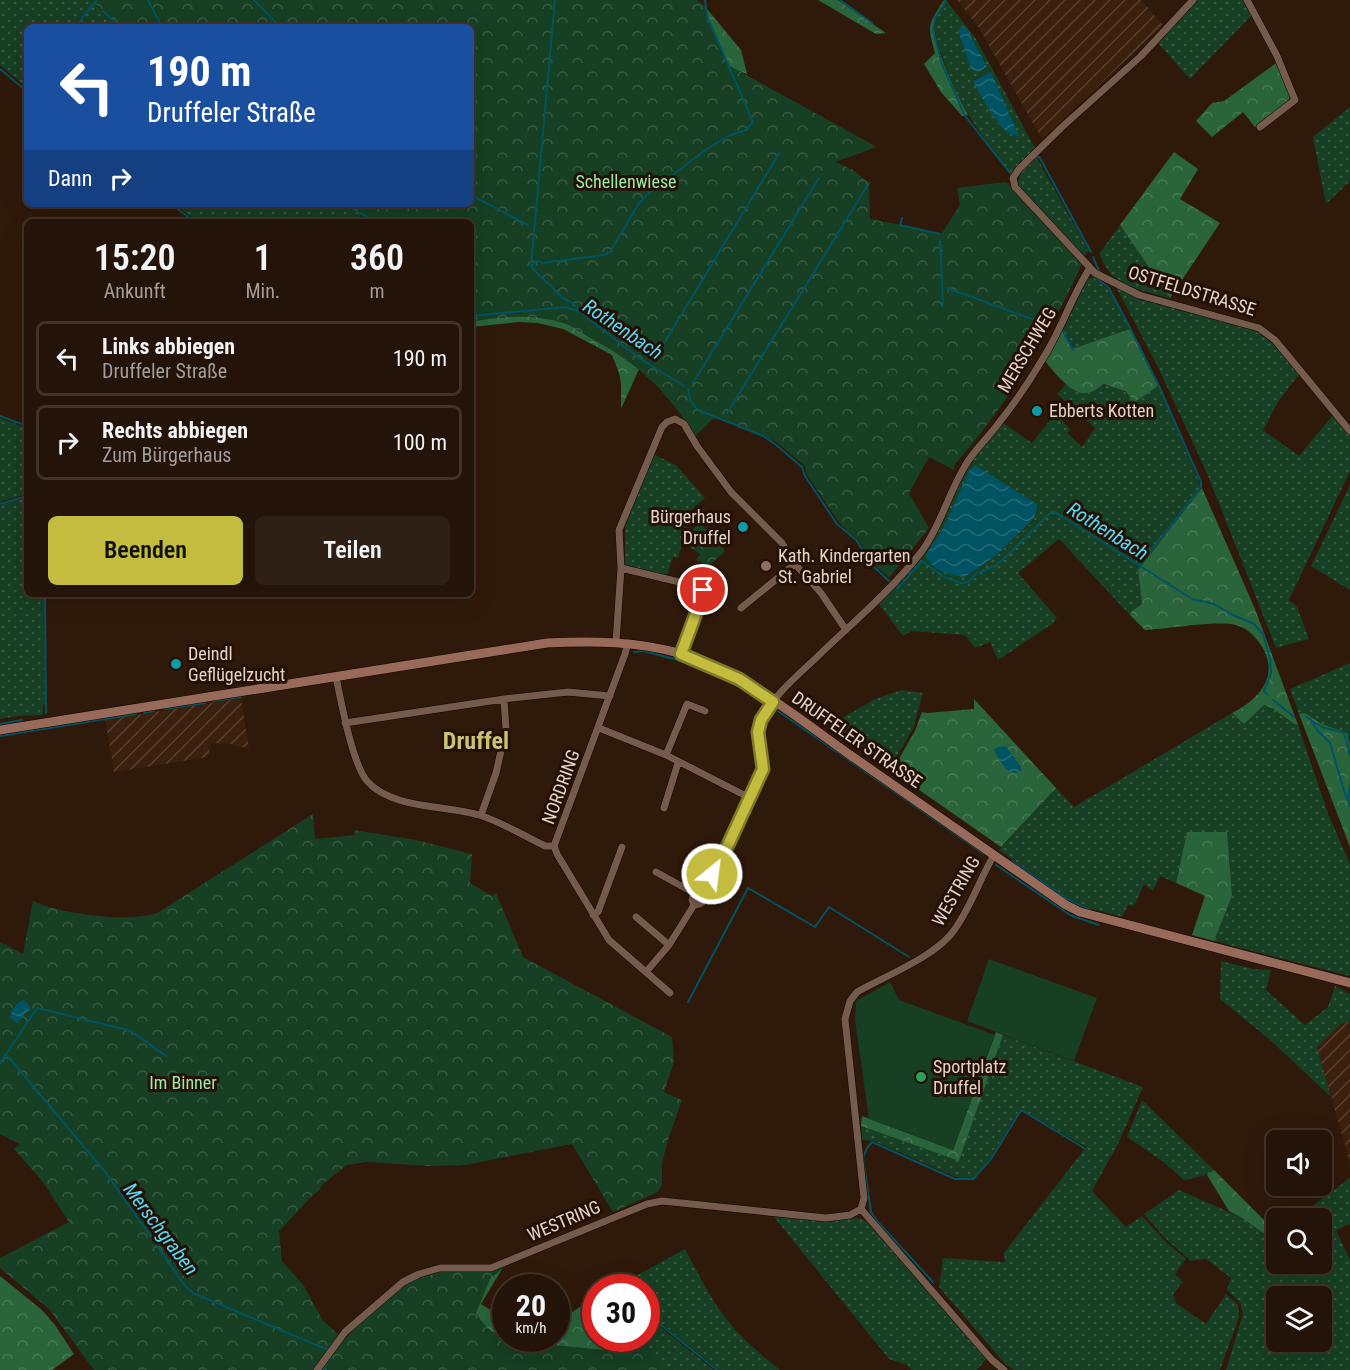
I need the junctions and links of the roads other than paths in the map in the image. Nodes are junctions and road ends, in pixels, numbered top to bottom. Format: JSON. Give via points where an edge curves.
{"nodes":[{"id":1,"x":1193,"y":0,"type":"edge"},
{"id":2,"x":1247,"y":0,"type":"edge"},
{"id":3,"x":1260,"y":127,"type":"dead end"},
{"id":4,"x":1090,"y":268,"type":"junction"},
{"id":5,"x":1350,"y":431,"type":"edge"},
{"id":6,"x":795,"y":564,"type":"junction"},
{"id":7,"x":621,"y":568,"type":"junction"},
{"id":8,"x":741,"y":608,"type":"dead end"},
{"id":9,"x":846,"y":630,"type":"junction"},
{"id":10,"x":616,"y":642,"type":"junction"},
{"id":11,"x":627,"y":643,"type":"junction"},
{"id":12,"x":681,"y":654,"type":"junction"},
{"id":13,"x":336,"y":676,"type":"junction"},
{"id":14,"x":610,"y":696,"type":"junction"},
{"id":15,"x":504,"y":699,"type":"junction"},
{"id":16,"x":773,"y":702,"type":"junction"},
{"id":17,"x":705,"y":711,"type":"dead end"},
{"id":18,"x":345,"y":723,"type":"junction"},
{"id":19,"x":598,"y":728,"type":"junction"},
{"id":20,"x":0,"y":730,"type":"edge"},
{"id":21,"x":666,"y":755,"type":"junction"},
{"id":22,"x":678,"y":763,"type":"junction"},
{"id":23,"x":750,"y":798,"type":"junction"},
{"id":24,"x":664,"y":808,"type":"dead end"},
{"id":25,"x":480,"y":815,"type":"junction"},
{"id":26,"x":554,"y":846,"type":"junction"},
{"id":27,"x":622,"y":847,"type":"dead end"},
{"id":28,"x":994,"y":855,"type":"junction"},
{"id":29,"x":656,"y":872,"type":"dead end"},
{"id":30,"x":704,"y":889,"type":"junction"},
{"id":31,"x":694,"y":893,"type":"junction"},
{"id":32,"x":694,"y":905,"type":"junction"},
{"id":33,"x":593,"y":915,"type":"junction"},
{"id":34,"x":636,"y":916,"type":"dead end"},
{"id":35,"x":669,"y":945,"type":"junction"},
{"id":36,"x":646,"y":972,"type":"junction"},
{"id":37,"x":1350,"y":983,"type":"edge"},
{"id":38,"x":670,"y":993,"type":"dead end"},
{"id":39,"x":861,"y":1209,"type":"junction"},
{"id":40,"x":317,"y":1370,"type":"edge"},
{"id":41,"x":1004,"y":1370,"type":"edge"}],
"edges":[{"from":1,"to":4,"type":"street","via":[[1141,56],[1047,141],[1013,178],[1015,187]]},
{"from":2,"to":3,"type":"street","via":[[1295,100]]},
{"from":4,"to":5,"type":"street","name":"OSTFELDSTRASSE","via":[[1140,295],[1259,328],[1275,340]]},
{"from":4,"to":9,"type":"street","name":"MERSCHWEG","via":[[1043,360],[964,466],[942,518],[924,548],[895,583]]},
{"from":6,"to":7,"type":"street","via":[[782,543],[731,492],[684,424],[675,419],[662,427],[620,530]]},
{"from":6,"to":8,"type":"street"},
{"from":6,"to":9,"type":"street"},
{"from":7,"to":10,"type":"street"},
{"from":7,"to":12,"type":"street","via":[[703,590]]},
{"from":9,"to":16,"type":"street","name":"MERSCHWEG"},
{"from":10,"to":11,"type":"street","name":"DRUFFELER STRASSE"},
{"from":10,"to":13,"type":"street","name":"DRUFFELER STRASSE","via":[[547,643]]},
{"from":11,"to":12,"type":"street","name":"DRUFFELER STRASSE"},
{"from":11,"to":14,"type":"street","name":"NORDRING"},
{"from":12,"to":16,"type":"street","name":"DRUFFELER STRASSE","via":[[739,679]]},
{"from":13,"to":18,"type":"street","name":"NORDRING"},
{"from":13,"to":20,"type":"street","name":"DRUFFELER STRASSE"},
{"from":14,"to":15,"type":"street","via":[[568,692]]},
{"from":14,"to":19,"type":"street","name":"NORDRING"},
{"from":15,"to":18,"type":"street"},
{"from":15,"to":25,"type":"street","via":[[506,729],[496,773]]},
{"from":16,"to":23,"type":"street","name":"MERSCHWEG","via":[[758,732],[763,769]]},
{"from":16,"to":28,"type":"street","name":"DRUFFELER STRASSE"},
{"from":17,"to":21,"type":"street","via":[[687,705]]},
{"from":18,"to":25,"type":"street","name":"NORDRING","via":[[364,776],[379,791],[395,798]]},
{"from":19,"to":21,"type":"street"},
{"from":19,"to":26,"type":"street","name":"NORDRING"},
{"from":21,"to":22,"type":"street"},
{"from":22,"to":23,"type":"street"},
{"from":22,"to":24,"type":"street"},
{"from":23,"to":30,"type":"street","name":"MERSCHWEG"},
{"from":25,"to":26,"type":"street","name":"NORDRING","via":[[545,846]]},
{"from":26,"to":33,"type":"street"},
{"from":27,"to":33,"type":"street","via":[[598,912]]},
{"from":28,"to":37,"type":"street","name":"DRUFFELER STRASSE","via":[[1080,912]]},
{"from":28,"to":39,"type":"street","name":"WESTRING","via":[[950,935],[934,950],[857,992],[850,1001],[845,1019],[864,1198]]},
{"from":29,"to":31,"type":"street"},
{"from":30,"to":31,"type":"street"},
{"from":30,"to":32,"type":"street","via":[[705,901]]},
{"from":31,"to":32,"type":"street"},
{"from":32,"to":35,"type":"street"},
{"from":33,"to":36,"type":"street","via":[[609,940]]},
{"from":34,"to":35,"type":"street"},
{"from":35,"to":36,"type":"street"},
{"from":36,"to":38,"type":"street"},
{"from":39,"to":40,"type":"street","name":"WESTRING","via":[[850,1215],[826,1218],[662,1201],[646,1204],[491,1268],[440,1268],[403,1282],[345,1332]]},
{"from":39,"to":41,"type":"street"}]}
